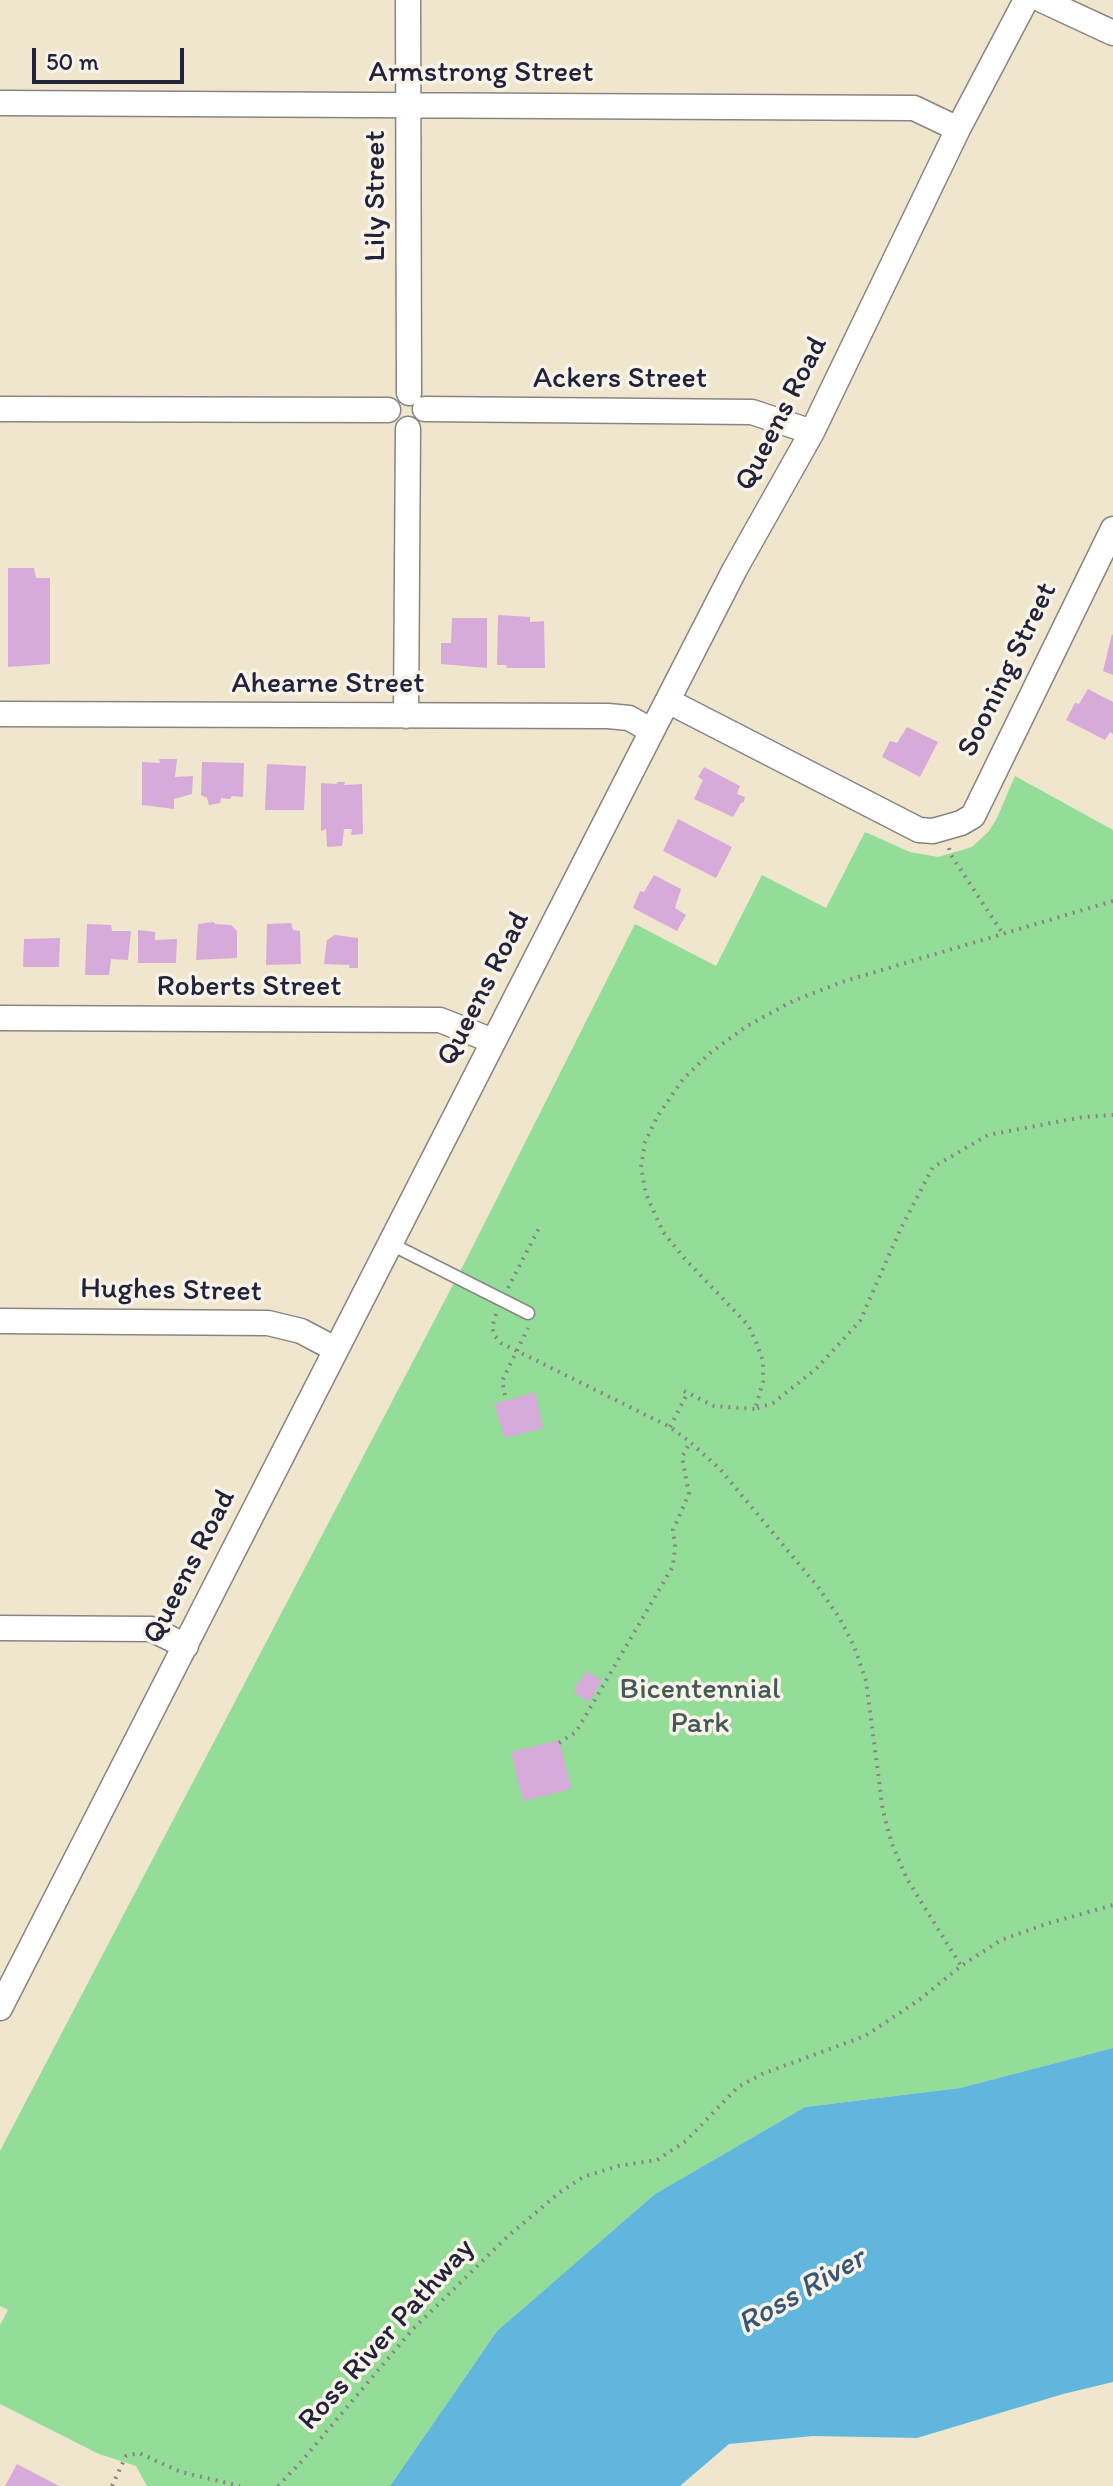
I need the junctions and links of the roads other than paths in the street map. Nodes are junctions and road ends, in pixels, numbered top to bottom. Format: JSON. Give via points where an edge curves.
{"nodes":[{"id":1,"x":408,"y":0,"type":"edge"},
{"id":2,"x":1026,"y":0,"type":"edge"},
{"id":3,"x":1042,"y":0,"type":"edge"},
{"id":4,"x":1113,"y":33,"type":"edge"},
{"id":5,"x":0,"y":103,"type":"edge"},
{"id":6,"x":408,"y":105,"type":"junction"},
{"id":7,"x":958,"y":129,"type":"junction"},
{"id":8,"x":417,"y":401,"type":"junction"},
{"id":9,"x":0,"y":409,"type":"edge"},
{"id":10,"x":388,"y":410,"type":"junction"},
{"id":11,"x":408,"y":429,"type":"junction"},
{"id":12,"x":812,"y":432,"type":"junction"},
{"id":13,"x":1113,"y":529,"type":"edge"},
{"id":14,"x":668,"y":701,"type":"junction"},
{"id":15,"x":0,"y":714,"type":"edge"},
{"id":16,"x":406,"y":716,"type":"junction"},
{"id":17,"x":652,"y":731,"type":"junction"},
{"id":18,"x":0,"y":1018,"type":"edge"},
{"id":19,"x":493,"y":1041,"type":"junction"},
{"id":20,"x":389,"y":1243,"type":"junction"},
{"id":21,"x":528,"y":1313,"type":"dead end"},
{"id":22,"x":0,"y":1321,"type":"edge"},
{"id":23,"x":335,"y":1349,"type":"junction"},
{"id":24,"x":0,"y":1628,"type":"edge"},
{"id":25,"x":186,"y":1646,"type":"junction"},
{"id":26,"x":0,"y":2008,"type":"edge"}],
"edges":[{"from":1,"to":6,"type":"street","name":"Lily Street"},
{"from":2,"to":7,"type":"street","name":"Queens Road"},
{"from":3,"to":4,"type":"street"},
{"from":5,"to":6,"type":"street","name":"Armstrong Street"},
{"from":6,"to":7,"type":"street","name":"Armstrong Street","via":[[914,108]]},
{"from":6,"to":8,"type":"street","name":"Lily Street"},
{"from":7,"to":12,"type":"street","name":"Queens Road"},
{"from":8,"to":10,"type":"street","via":[[403,393],[392,399]]},
{"from":8,"to":11,"type":"street","via":[[422,420]]},
{"from":8,"to":12,"type":"street","name":"Ackers Street","via":[[752,412]]},
{"from":9,"to":10,"type":"street"},
{"from":10,"to":11,"type":"street","via":[[396,426]]},
{"from":11,"to":16,"type":"street"},
{"from":12,"to":14,"type":"street","name":"Queens Road"},
{"from":13,"to":14,"type":"street","name":"Sooning Street","via":[[973,816],[946,828],[919,830]]},
{"from":14,"to":17,"type":"street","name":"Queens Road"},
{"from":15,"to":16,"type":"street","name":"Ahearne Street"},
{"from":16,"to":17,"type":"street","name":"Ahearne Street","via":[[608,716],[629,718]]},
{"from":17,"to":19,"type":"street","name":"Queens Road"},
{"from":18,"to":19,"type":"street","name":"Roberts Street","via":[[440,1020]]},
{"from":19,"to":20,"type":"street","name":"Queens Road"},
{"from":20,"to":21,"type":"lane"},
{"from":20,"to":23,"type":"street","name":"Queens Road"},
{"from":22,"to":23,"type":"street","name":"Hughes Street","via":[[268,1323],[301,1331]]},
{"from":23,"to":25,"type":"street","name":"Queens Road"},
{"from":24,"to":25,"type":"street","via":[[151,1629]]},
{"from":25,"to":26,"type":"street","name":"Queens Road"}]}
